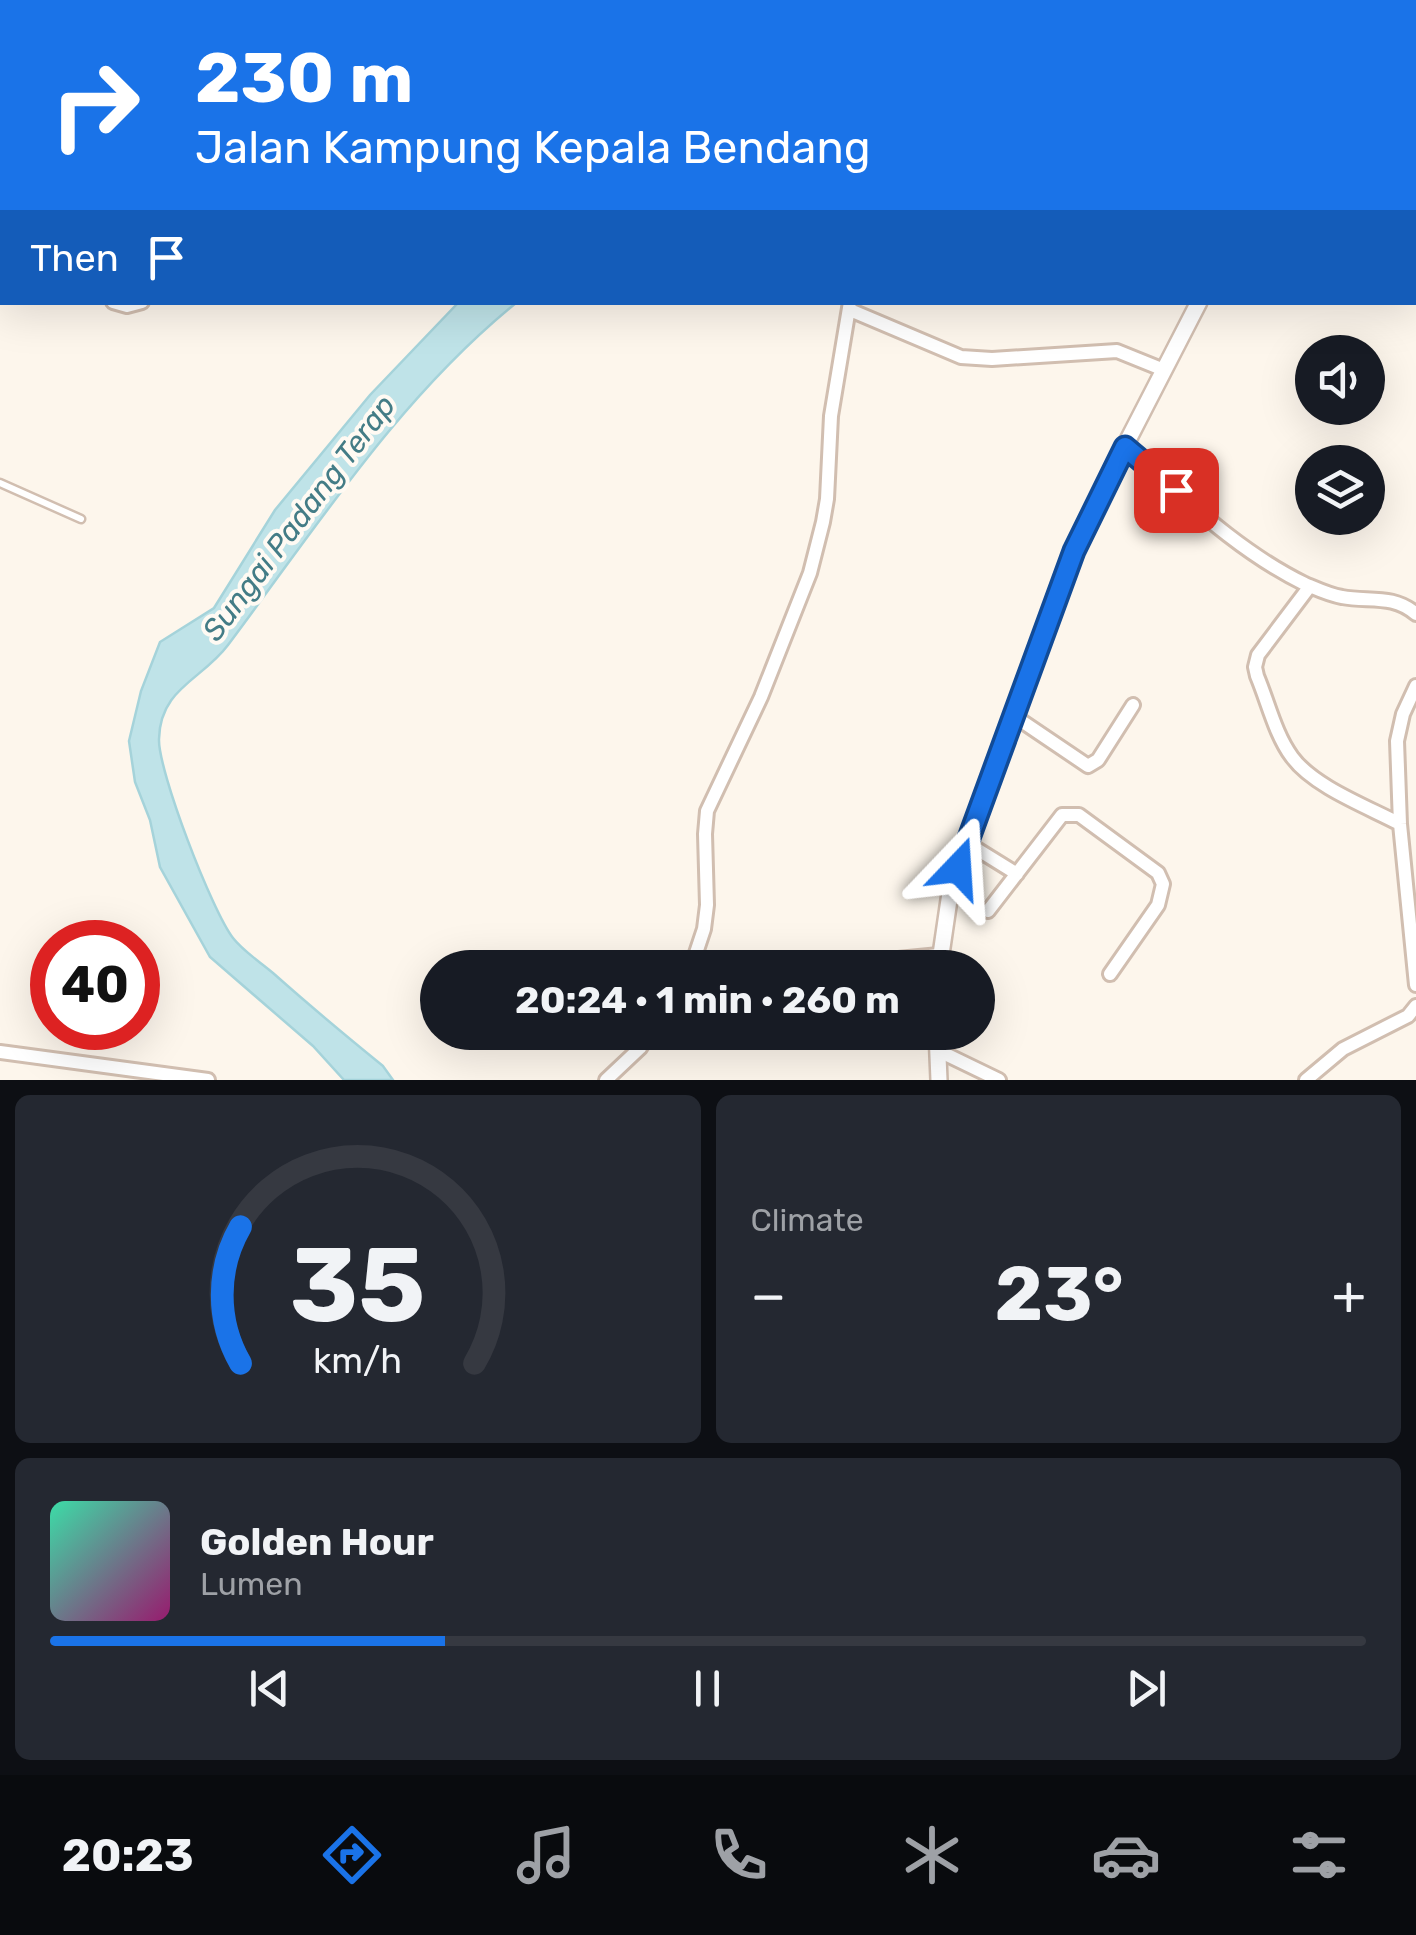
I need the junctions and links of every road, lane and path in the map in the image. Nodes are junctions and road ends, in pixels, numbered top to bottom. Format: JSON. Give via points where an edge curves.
{"nodes":[{"id":1,"x":1197,"y":305,"type":"edge"},
{"id":2,"x":850,"y":306,"type":"edge"},
{"id":3,"x":1164,"y":370,"type":"junction"},
{"id":4,"x":1125,"y":447,"type":"junction"},
{"id":5,"x":0,"y":482,"type":"edge"},
{"id":6,"x":80,"y":519,"type":"dead end"},
{"id":7,"x":1310,"y":586,"type":"junction"},
{"id":8,"x":1416,"y":614,"type":"edge"},
{"id":9,"x":1416,"y":686,"type":"edge"},
{"id":10,"x":1132,"y":705,"type":"dead end"},
{"id":11,"x":1014,"y":716,"type":"junction"},
{"id":12,"x":1400,"y":824,"type":"junction"},
{"id":13,"x":967,"y":844,"type":"junction"},
{"id":14,"x":1017,"y":874,"type":"junction"},
{"id":15,"x":988,"y":911,"type":"dead end"},
{"id":16,"x":698,"y":950,"type":"edge"},
{"id":17,"x":940,"y":950,"type":"edge"},
{"id":18,"x":1110,"y":974,"type":"dead end"},
{"id":19,"x":1416,"y":985,"type":"edge"},
{"id":20,"x":1416,"y":1006,"type":"edge"},
{"id":21,"x":638,"y":1050,"type":"edge"},
{"id":22,"x":937,"y":1050,"type":"joint"},
{"id":23,"x":0,"y":1052,"type":"edge"},
{"id":24,"x":208,"y":1080,"type":"edge"},
{"id":25,"x":606,"y":1080,"type":"edge"},
{"id":26,"x":938,"y":1080,"type":"edge"},
{"id":27,"x":999,"y":1080,"type":"edge"},
{"id":28,"x":1306,"y":1080,"type":"edge"}],
"edges":[{"from":1,"to":3,"type":"street"},
{"from":2,"to":3,"type":"street","via":[[961,357],[1117,350]]},
{"from":2,"to":16,"type":"street","via":[[815,556],[744,737],[710,802],[707,904]]},
{"from":3,"to":4,"type":"street"},
{"from":4,"to":7,"type":"street","via":[[1245,548]]},
{"from":4,"to":11,"type":"street","via":[[1074,551]]},
{"from":5,"to":6,"type":"lane"},
{"from":7,"to":8,"type":"street","via":[[1340,597],[1388,599]]},
{"from":7,"to":12,"type":"street","via":[[1264,646],[1257,676],[1299,766]]},
{"from":9,"to":12,"type":"street","via":[[1399,726]]},
{"from":10,"to":11,"type":"street","via":[[1088,766]]},
{"from":11,"to":13,"type":"street"},
{"from":12,"to":19,"type":"street"},
{"from":13,"to":14,"type":"street"},
{"from":13,"to":17,"type":"street","via":[[946,904]]},
{"from":14,"to":15,"type":"street"},
{"from":14,"to":18,"type":"street","via":[[1068,813],[1158,874],[1162,898]]},
{"from":20,"to":28,"type":"street"},
{"from":21,"to":25,"type":"street"},
{"from":22,"to":26,"type":"street"},
{"from":22,"to":27,"type":"street"},
{"from":23,"to":24,"type":"street"}]}
